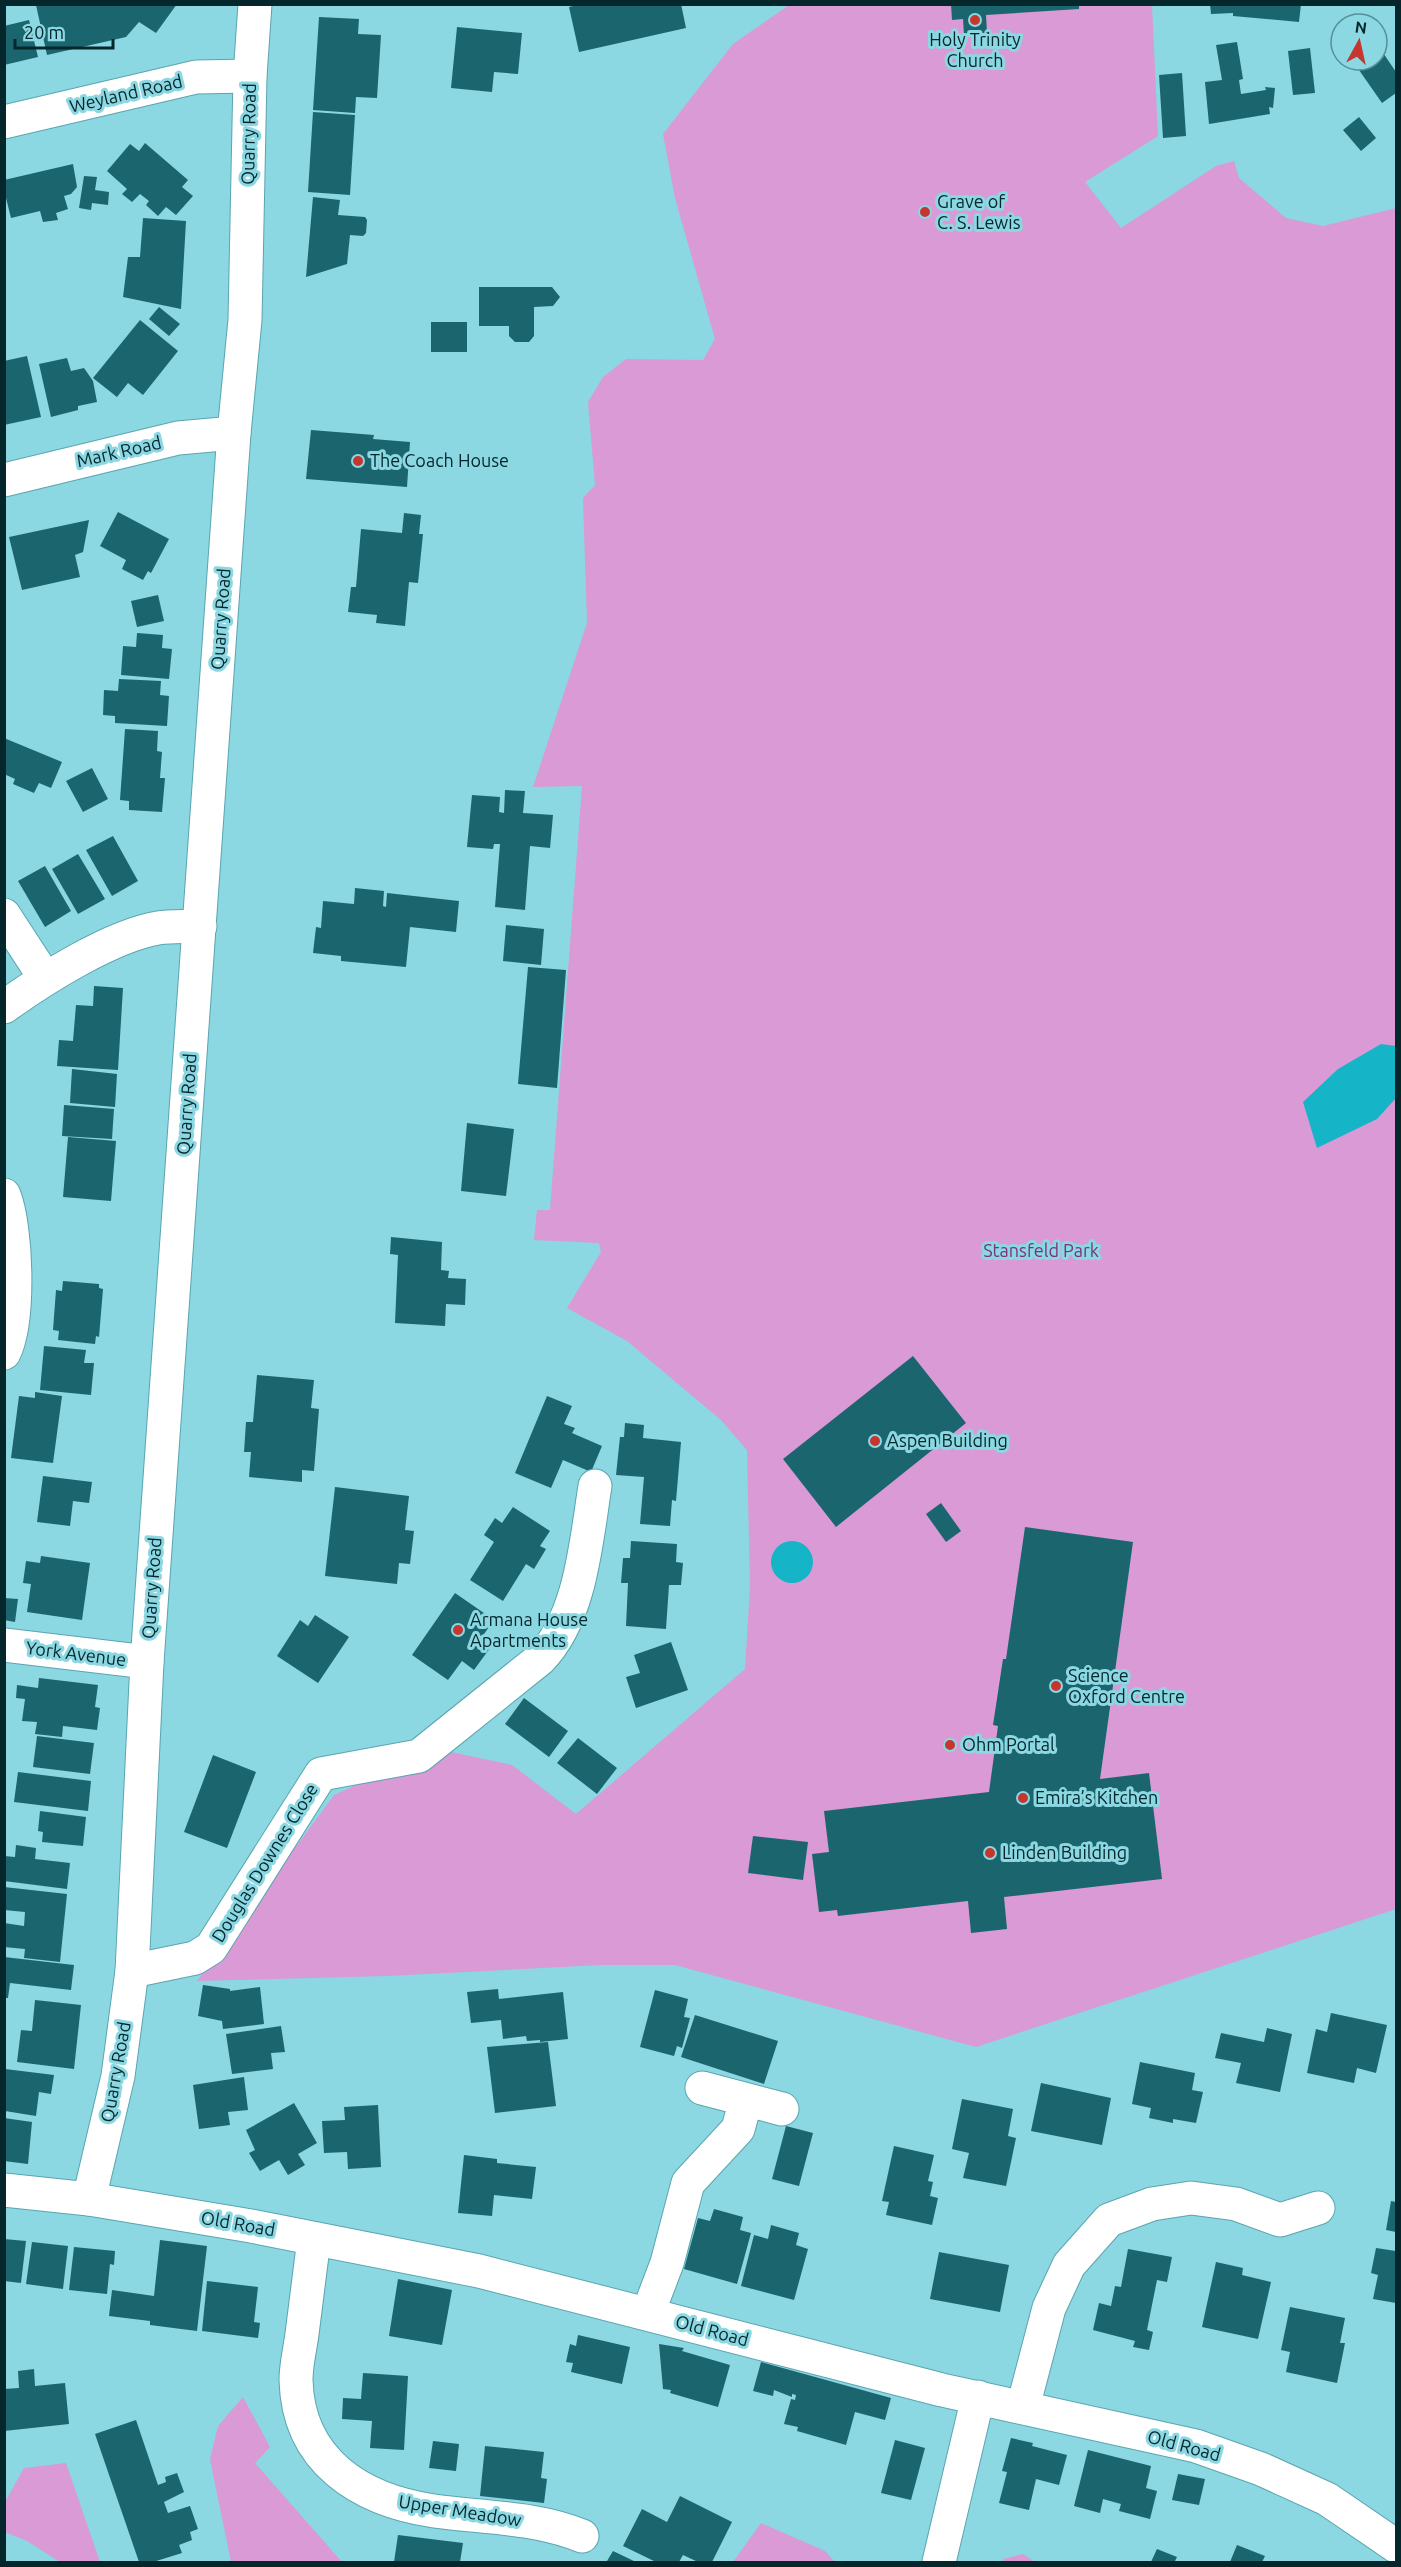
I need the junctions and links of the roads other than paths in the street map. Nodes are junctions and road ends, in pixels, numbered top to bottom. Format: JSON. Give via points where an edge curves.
{"nodes":[{"id":1,"x":255,"y":4,"type":"edge"},
{"id":2,"x":250,"y":76,"type":"junction"},
{"id":3,"x":4,"y":122,"type":"edge"},
{"id":4,"x":234,"y":433,"type":"junction"},
{"id":5,"x":4,"y":480,"type":"edge"},
{"id":6,"x":4,"y":915,"type":"edge"},
{"id":7,"x":200,"y":926,"type":"junction"},
{"id":8,"x":45,"y":978,"type":"junction"},
{"id":9,"x":4,"y":1007,"type":"edge"},
{"id":10,"x":4,"y":1195,"type":"edge"},
{"id":11,"x":4,"y":1353,"type":"edge"},
{"id":12,"x":595,"y":1486,"type":"dead end"},
{"id":13,"x":4,"y":1645,"type":"edge"},
{"id":14,"x":147,"y":1662,"type":"junction"},
{"id":15,"x":132,"y":1971,"type":"junction"},
{"id":16,"x":702,"y":2088,"type":"dead end"},
{"id":17,"x":746,"y":2100,"type":"junction"},
{"id":18,"x":782,"y":2109,"type":"dead end"},
{"id":19,"x":4,"y":2190,"type":"edge"},
{"id":20,"x":89,"y":2199,"type":"junction"},
{"id":21,"x":1318,"y":2208,"type":"dead end"},
{"id":22,"x":314,"y":2239,"type":"junction"},
{"id":23,"x":648,"y":2313,"type":"junction"},
{"id":24,"x":978,"y":2397,"type":"junction"},
{"id":25,"x":1023,"y":2408,"type":"junction"},
{"id":26,"x":582,"y":2536,"type":"dead end"},
{"id":27,"x":1393,"y":2544,"type":"edge"},
{"id":28,"x":939,"y":2562,"type":"edge"}],
"edges":[{"from":1,"to":2,"type":"street","name":"Quarry Road"},
{"from":2,"to":3,"type":"street","name":"Weyland Road","via":[[196,77]]},
{"from":2,"to":4,"type":"street","name":"Quarry Road","via":[[245,309]]},
{"from":4,"to":5,"type":"street","name":"Mark Road","via":[[178,438]]},
{"from":4,"to":7,"type":"street","name":"Quarry Road"},
{"from":6,"to":8,"type":"street"},
{"from":7,"to":8,"type":"street","via":[[157,928],[121,940]]},
{"from":7,"to":14,"type":"street","name":"Quarry Road"},
{"from":8,"to":9,"type":"street"},
{"from":10,"to":11,"type":"street","via":[[10,1210],[15,1286],[9,1343]]},
{"from":12,"to":15,"type":"street","name":"Douglas Downes Close","via":[[580,1582],[553,1646],[418,1756],[321,1774],[211,1948],[195,1959]]},
{"from":13,"to":14,"type":"street","name":"York Avenue"},
{"from":14,"to":15,"type":"street","name":"Quarry Road"},
{"from":15,"to":20,"type":"street","name":"Quarry Road","via":[[118,2076]]},
{"from":16,"to":17,"type":"street"},
{"from":17,"to":18,"type":"street"},
{"from":17,"to":23,"type":"street","via":[[738,2129],[688,2183],[667,2263]]},
{"from":19,"to":20,"type":"street","name":"Old Road"},
{"from":20,"to":22,"type":"street","name":"Old Road"},
{"from":21,"to":25,"type":"street","via":[[1280,2220],[1236,2204],[1191,2198],[1152,2204],[1109,2220],[1069,2265],[1049,2308]]},
{"from":22,"to":23,"type":"street","name":"Old Road","via":[[479,2271]]},
{"from":22,"to":26,"type":"street","name":"Upper Meadow","via":[[296,2379],[302,2419],[324,2461],[368,2492],[399,2504],[543,2524]]},
{"from":23,"to":24,"type":"street","name":"Old Road"},
{"from":24,"to":25,"type":"street","name":"Old Road"},
{"from":24,"to":28,"type":"street"},
{"from":25,"to":27,"type":"street","name":"Old Road","via":[[1196,2446],[1261,2469],[1327,2499]]}]}
